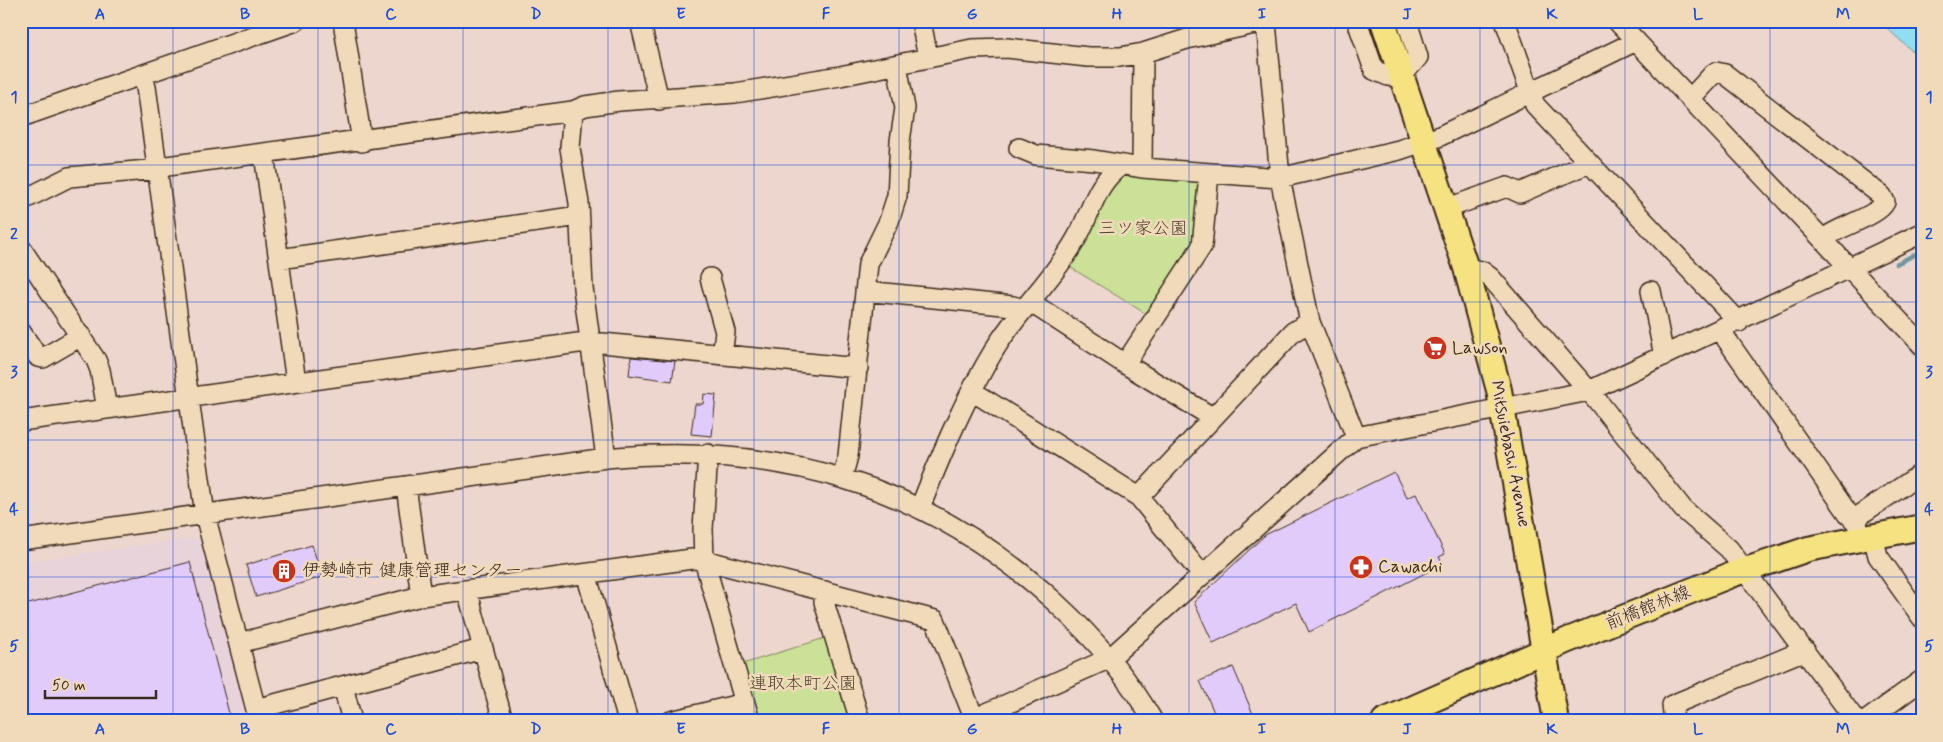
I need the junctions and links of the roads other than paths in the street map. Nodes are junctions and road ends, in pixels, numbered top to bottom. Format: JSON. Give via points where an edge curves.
{"nodes":[{"id":1,"x":296,"y":21,"type":"edge"},
{"id":2,"x":343,"y":21,"type":"edge"},
{"id":3,"x":640,"y":21,"type":"edge"},
{"id":4,"x":920,"y":21,"type":"edge"},
{"id":5,"x":1267,"y":21,"type":"edge"},
{"id":6,"x":1357,"y":21,"type":"edge"},
{"id":7,"x":1383,"y":21,"type":"edge"},
{"id":8,"x":1407,"y":21,"type":"edge"},
{"id":9,"x":1505,"y":21,"type":"edge"},
{"id":10,"x":1617,"y":21,"type":"edge"},
{"id":11,"x":1636,"y":41,"type":"junction"},
{"id":12,"x":1144,"y":53,"type":"junction"},
{"id":13,"x":928,"y":58,"type":"junction"},
{"id":14,"x":897,"y":65,"type":"junction"},
{"id":15,"x":1398,"y":67,"type":"junction"},
{"id":16,"x":142,"y":75,"type":"junction"},
{"id":17,"x":1529,"y":93,"type":"junction"},
{"id":18,"x":1690,"y":99,"type":"junction"},
{"id":19,"x":659,"y":100,"type":"junction"},
{"id":20,"x":573,"y":111,"type":"junction"},
{"id":21,"x":21,"y":117,"type":"edge"},
{"id":22,"x":362,"y":142,"type":"junction"},
{"id":23,"x":1422,"y":143,"type":"junction"},
{"id":24,"x":1018,"y":148,"type":"dead end"},
{"id":25,"x":264,"y":154,"type":"junction"},
{"id":26,"x":1589,"y":163,"type":"junction"},
{"id":27,"x":1122,"y":165,"type":"junction"},
{"id":28,"x":1142,"y":168,"type":"junction"},
{"id":29,"x":159,"y":169,"type":"junction"},
{"id":30,"x":1209,"y":174,"type":"junction"},
{"id":31,"x":1280,"y":178,"type":"junction"},
{"id":32,"x":21,"y":201,"type":"edge"},
{"id":33,"x":1445,"y":209,"type":"junction"},
{"id":34,"x":579,"y":216,"type":"junction"},
{"id":35,"x":1922,"y":233,"type":"edge"},
{"id":36,"x":1823,"y":239,"type":"junction"},
{"id":37,"x":21,"y":248,"type":"edge"},
{"id":38,"x":279,"y":259,"type":"junction"},
{"id":39,"x":1466,"y":268,"type":"junction"},
{"id":40,"x":1850,"y":268,"type":"junction"},
{"id":41,"x":710,"y":278,"type":"dead end"},
{"id":42,"x":865,"y":290,"type":"junction"},
{"id":43,"x":1651,"y":291,"type":"dead end"},
{"id":44,"x":1027,"y":305,"type":"junction"},
{"id":45,"x":1310,"y":322,"type":"junction"},
{"id":46,"x":1739,"y":322,"type":"junction"},
{"id":47,"x":1720,"y":330,"type":"junction"},
{"id":48,"x":21,"y":332,"type":"edge"},
{"id":49,"x":81,"y":336,"type":"junction"},
{"id":50,"x":589,"y":342,"type":"junction"},
{"id":51,"x":1922,"y":345,"type":"edge"},
{"id":52,"x":722,"y":355,"type":"junction"},
{"id":53,"x":1664,"y":356,"type":"junction"},
{"id":54,"x":1124,"y":364,"type":"junction"},
{"id":55,"x":858,"y":368,"type":"junction"},
{"id":56,"x":296,"y":382,"type":"junction"},
{"id":57,"x":972,"y":391,"type":"junction"},
{"id":58,"x":1589,"y":391,"type":"junction"},
{"id":59,"x":188,"y":398,"type":"junction"},
{"id":60,"x":107,"y":409,"type":"junction"},
{"id":61,"x":1504,"y":409,"type":"junction"},
{"id":62,"x":1212,"y":417,"type":"junction"},
{"id":63,"x":21,"y":420,"type":"edge"},
{"id":64,"x":1356,"y":436,"type":"junction"},
{"id":65,"x":708,"y":454,"type":"junction"},
{"id":66,"x":606,"y":458,"type":"junction"},
{"id":67,"x":1922,"y":473,"type":"edge"},
{"id":68,"x":842,"y":478,"type":"junction"},
{"id":69,"x":406,"y":486,"type":"junction"},
{"id":70,"x":1139,"y":497,"type":"junction"},
{"id":71,"x":920,"y":508,"type":"junction"},
{"id":72,"x":205,"y":514,"type":"junction"},
{"id":73,"x":1922,"y":527,"type":"edge"},
{"id":74,"x":1863,"y":532,"type":"junction"},
{"id":75,"x":21,"y":540,"type":"edge"},
{"id":76,"x":704,"y":560,"type":"junction"},
{"id":77,"x":1744,"y":570,"type":"junction"},
{"id":78,"x":588,"y":574,"type":"junction"},
{"id":79,"x":1202,"y":575,"type":"junction"},
{"id":80,"x":468,"y":590,"type":"junction"},
{"id":81,"x":825,"y":591,"type":"junction"},
{"id":82,"x":421,"y":596,"type":"junction"},
{"id":83,"x":1922,"y":618,"type":"edge"},
{"id":84,"x":239,"y":643,"type":"junction"},
{"id":85,"x":482,"y":649,"type":"junction"},
{"id":86,"x":1545,"y":650,"type":"junction"},
{"id":87,"x":1805,"y":650,"type":"junction"},
{"id":88,"x":1110,"y":658,"type":"junction"},
{"id":89,"x":1922,"y":680,"type":"edge"},
{"id":90,"x":343,"y":686,"type":"junction"},
{"id":91,"x":747,"y":712,"type":"edge"},
{"id":92,"x":258,"y":715,"type":"edge"},
{"id":93,"x":1398,"y":718,"type":"edge"},
{"id":94,"x":972,"y":720,"type":"edge"},
{"id":95,"x":352,"y":721,"type":"edge"},
{"id":96,"x":503,"y":721,"type":"edge"},
{"id":97,"x":628,"y":721,"type":"edge"},
{"id":98,"x":671,"y":721,"type":"edge"},
{"id":99,"x":860,"y":721,"type":"edge"},
{"id":100,"x":1153,"y":721,"type":"edge"},
{"id":101,"x":1556,"y":721,"type":"edge"},
{"id":102,"x":1674,"y":721,"type":"edge"},
{"id":103,"x":1856,"y":721,"type":"edge"},
{"id":104,"x":1866,"y":721,"type":"edge"}],
"edges":[{"from":1,"to":16,"type":"street"},
{"from":2,"to":22,"type":"street"},
{"from":3,"to":19,"type":"street"},
{"from":4,"to":13,"type":"street"},
{"from":5,"to":12,"type":"street","via":[[1187,39]]},
{"from":5,"to":31,"type":"street"},
{"from":6,"to":15,"type":"street","via":[[1374,70],[1388,76]]},
{"from":7,"to":15,"type":"main road","name":"Mitsuiebashi Avenue"},
{"from":8,"to":15,"type":"street","via":[[1418,57]]},
{"from":9,"to":17,"type":"street"},
{"from":10,"to":11,"type":"street"},
{"from":11,"to":17,"type":"street"},
{"from":11,"to":18,"type":"street"},
{"from":12,"to":13,"type":"street","via":[[1088,57],[1008,48],[972,49]]},
{"from":12,"to":28,"type":"street"},
{"from":13,"to":14,"type":"street"},
{"from":14,"to":19,"type":"street","via":[[735,93]]},
{"from":14,"to":42,"type":"street","via":[[904,108],[896,196],[889,221],[868,264]]},
{"from":15,"to":23,"type":"main road","name":"Mitsuiebashi Avenue"},
{"from":16,"to":21,"type":"street"},
{"from":16,"to":29,"type":"street"},
{"from":17,"to":23,"type":"street"},
{"from":17,"to":26,"type":"street","via":[[1534,105]]},
{"from":18,"to":36,"type":"street"},
{"from":18,"to":36,"type":"street","via":[[1713,74],[1725,74],[1882,196],[1885,202],[1879,209]]},
{"from":19,"to":20,"type":"street","via":[[605,103]]},
{"from":20,"to":22,"type":"street"},
{"from":20,"to":34,"type":"street","via":[[570,148]]},
{"from":22,"to":25,"type":"street"},
{"from":23,"to":31,"type":"street"},
{"from":23,"to":33,"type":"main road","name":"Mitsuiebashi Avenue"},
{"from":24,"to":27,"type":"street","via":[[1036,155]]},
{"from":25,"to":29,"type":"street"},
{"from":25,"to":38,"type":"street"},
{"from":26,"to":33,"type":"street","via":[[1520,193],[1507,187]]},
{"from":26,"to":46,"type":"street"},
{"from":27,"to":28,"type":"street"},
{"from":27,"to":44,"type":"street","via":[[1109,174],[1093,200],[1076,241]]},
{"from":28,"to":30,"type":"street"},
{"from":29,"to":32,"type":"street","via":[[69,177]]},
{"from":29,"to":59,"type":"street"},
{"from":30,"to":31,"type":"street"},
{"from":30,"to":54,"type":"street","via":[[1202,246]]},
{"from":31,"to":45,"type":"street"},
{"from":33,"to":39,"type":"main road","name":"Mitsuiebashi Avenue"},
{"from":34,"to":38,"type":"street"},
{"from":34,"to":50,"type":"street"},
{"from":35,"to":40,"type":"street"},
{"from":36,"to":40,"type":"street"},
{"from":37,"to":49,"type":"street"},
{"from":38,"to":56,"type":"street"},
{"from":39,"to":58,"type":"street","via":[[1482,271],[1491,278]]},
{"from":39,"to":61,"type":"main road","name":"Mitsuiebashi Avenue"},
{"from":40,"to":46,"type":"street"},
{"from":40,"to":51,"type":"street"},
{"from":41,"to":52,"type":"street","via":[[725,332]]},
{"from":42,"to":44,"type":"street"},
{"from":42,"to":55,"type":"street"},
{"from":43,"to":53,"type":"street"},
{"from":44,"to":54,"type":"street"},
{"from":44,"to":57,"type":"street","via":[[997,346]]},
{"from":45,"to":62,"type":"street","via":[[1293,332]]},
{"from":45,"to":64,"type":"street"},
{"from":46,"to":47,"type":"street"},
{"from":47,"to":53,"type":"street"},
{"from":47,"to":74,"type":"street"},
{"from":48,"to":49,"type":"street","via":[[38,357],[44,358]]},
{"from":49,"to":60,"type":"street","via":[[100,370]]},
{"from":50,"to":52,"type":"street"},
{"from":50,"to":56,"type":"street"},
{"from":50,"to":66,"type":"street"},
{"from":52,"to":55,"type":"street"},
{"from":53,"to":58,"type":"street"},
{"from":54,"to":62,"type":"street"},
{"from":55,"to":68,"type":"street","via":[[848,456]]},
{"from":56,"to":59,"type":"street"},
{"from":57,"to":70,"type":"street"},
{"from":57,"to":71,"type":"street","via":[[958,415]]},
{"from":58,"to":61,"type":"street"},
{"from":58,"to":77,"type":"street","via":[[1683,508],[1729,549]]},
{"from":59,"to":60,"type":"street"},
{"from":59,"to":72,"type":"street"},
{"from":60,"to":63,"type":"street"},
{"from":61,"to":64,"type":"street"},
{"from":61,"to":86,"type":"main road","name":"Mitsuiebashi Avenue"},
{"from":62,"to":70,"type":"street"},
{"from":64,"to":79,"type":"street"},
{"from":65,"to":66,"type":"street"},
{"from":65,"to":68,"type":"street","via":[[769,461]]},
{"from":65,"to":76,"type":"street"},
{"from":66,"to":69,"type":"street"},
{"from":67,"to":74,"type":"street","via":[[1860,514]]},
{"from":68,"to":71,"type":"street"},
{"from":69,"to":72,"type":"street"},
{"from":69,"to":82,"type":"street"},
{"from":70,"to":79,"type":"street"},
{"from":71,"to":88,"type":"street","via":[[1026,576]]},
{"from":72,"to":75,"type":"street"},
{"from":72,"to":84,"type":"street"},
{"from":73,"to":74,"type":"main road","name":"前橋館林線"},
{"from":74,"to":77,"type":"main road","name":"前橋館林線"},
{"from":74,"to":83,"type":"street"},
{"from":76,"to":78,"type":"street"},
{"from":76,"to":81,"type":"street"},
{"from":76,"to":91,"type":"street"},
{"from":77,"to":86,"type":"main road","name":"前橋館林線"},
{"from":77,"to":87,"type":"street"},
{"from":78,"to":80,"type":"street"},
{"from":78,"to":97,"type":"street"},
{"from":79,"to":88,"type":"street"},
{"from":80,"to":82,"type":"street"},
{"from":80,"to":85,"type":"street"},
{"from":81,"to":94,"type":"street","via":[[935,620]]},
{"from":81,"to":99,"type":"street","via":[[824,602]]},
{"from":82,"to":84,"type":"street"},
{"from":84,"to":92,"type":"street"},
{"from":85,"to":90,"type":"street"},
{"from":85,"to":96,"type":"street"},
{"from":86,"to":93,"type":"main road","name":"前橋館林線"},
{"from":86,"to":101,"type":"main road","name":"Mitsuiebashi Avenue"},
{"from":87,"to":102,"type":"street","via":[[1672,705]]},
{"from":87,"to":103,"type":"street"},
{"from":88,"to":94,"type":"street"},
{"from":88,"to":100,"type":"street"},
{"from":89,"to":104,"type":"street"},
{"from":90,"to":92,"type":"street"},
{"from":90,"to":95,"type":"street"},
{"from":91,"to":98,"type":"street"}]}
